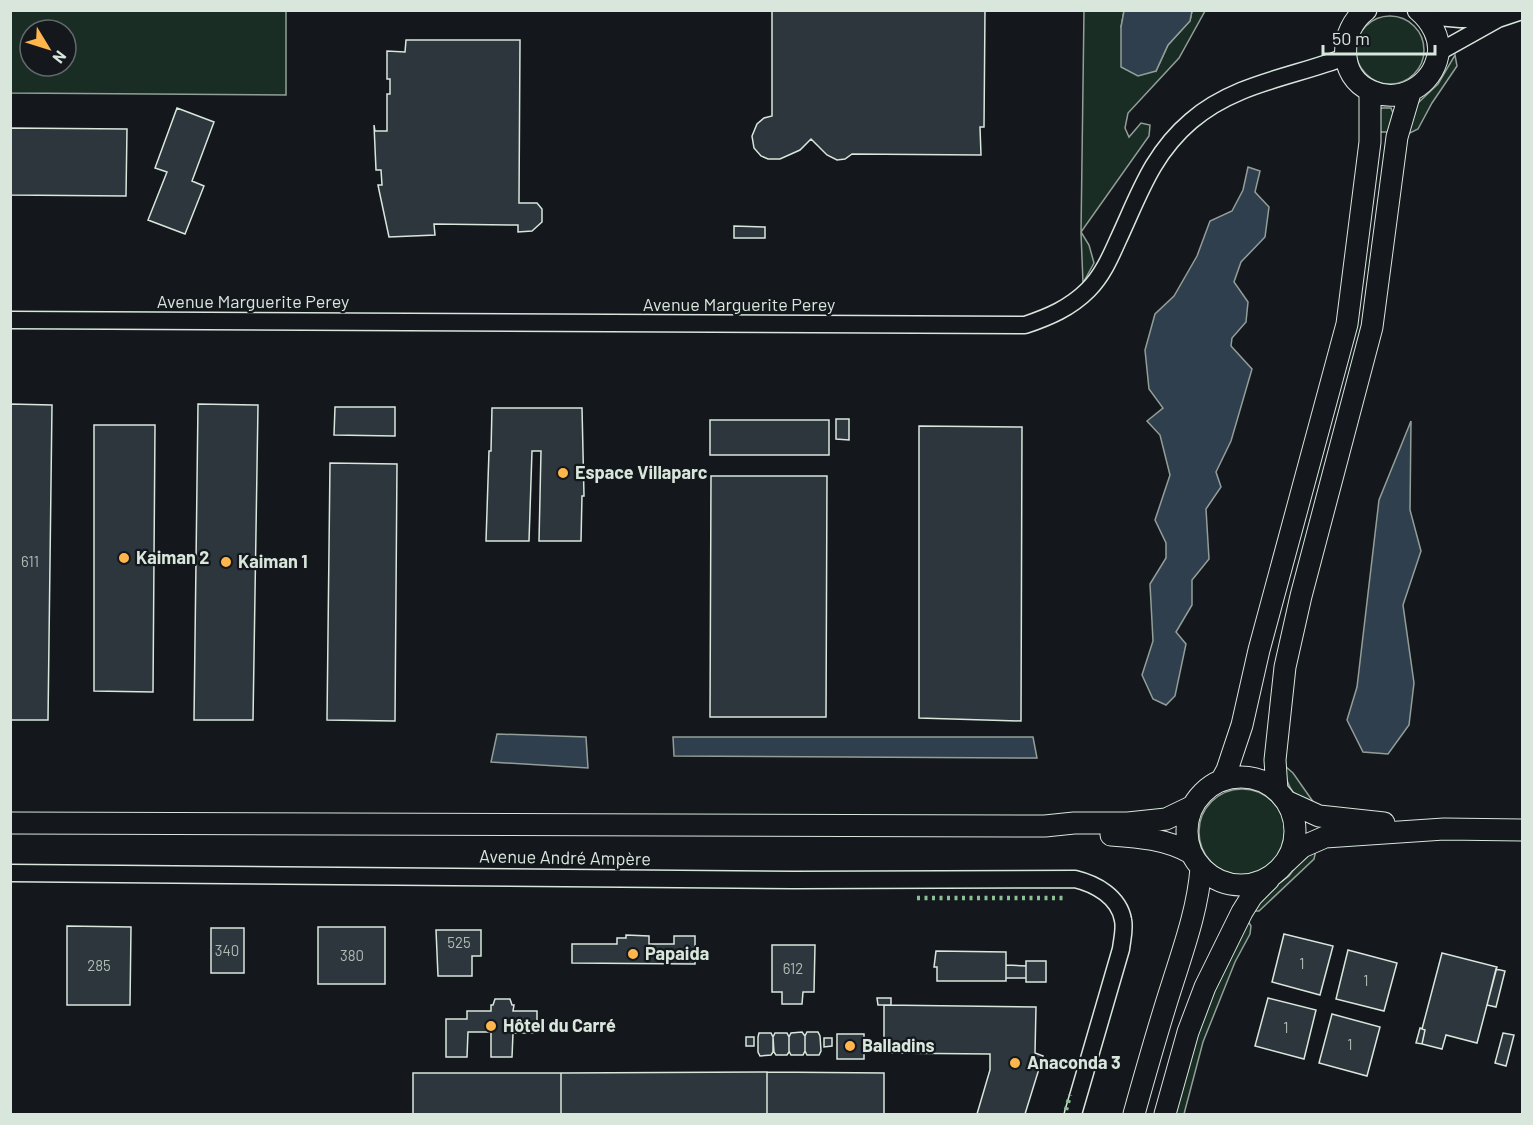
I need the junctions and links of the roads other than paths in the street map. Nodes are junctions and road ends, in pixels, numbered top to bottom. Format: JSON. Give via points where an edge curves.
{"nodes":[{"id":1,"x":1522,"y":11,"type":"edge"},
{"id":2,"x":1359,"y":13,"type":"edge"},
{"id":3,"x":1422,"y":13,"type":"edge"},
{"id":4,"x":1498,"y":19,"type":"junction"},
{"id":5,"x":1439,"y":52,"type":"junction"},
{"id":6,"x":1345,"y":57,"type":"junction"},
{"id":7,"x":1370,"y":91,"type":"junction"},
{"id":8,"x":1410,"y":93,"type":"junction"},
{"id":9,"x":10,"y":320,"type":"edge"},
{"id":10,"x":1221,"y":781,"type":"junction"},
{"id":11,"x":1281,"y":796,"type":"junction"},
{"id":12,"x":1194,"y":806,"type":"junction"},
{"id":13,"x":10,"y":823,"type":"edge"},
{"id":14,"x":1045,"y":826,"type":"junction"},
{"id":15,"x":1444,"y":829,"type":"junction"},
{"id":16,"x":1522,"y":830,"type":"edge"},
{"id":17,"x":1196,"y":861,"type":"junction"},
{"id":18,"x":1280,"y":869,"type":"junction"},
{"id":19,"x":10,"y":873,"type":"edge"},
{"id":20,"x":1073,"y":1114,"type":"edge"},
{"id":21,"x":1134,"y":1114,"type":"edge"},
{"id":22,"x":1165,"y":1114,"type":"edge"}],
"edges":[{"from":1,"to":4,"type":"street"},
{"from":2,"to":6,"type":"main road","via":[[1349,29]]},
{"from":3,"to":4,"type":"street"},
{"from":3,"to":5,"type":"main road","via":[[1436,33]]},
{"from":4,"to":5,"type":"street"},
{"from":5,"to":8,"type":"main road","via":[[1434,69]]},
{"from":6,"to":7,"type":"main road","via":[[1354,77]]},
{"from":6,"to":9,"type":"street","name":"Avenue Marguerite Perey","via":[[1255,84],[1217,101],[1190,122],[1161,152],[1104,270],[1089,290],[1056,314],[1025,325]]},
{"from":7,"to":8,"type":"main road","via":[[1390,96]]},
{"from":7,"to":10,"type":"main road","via":[[1370,142],[1347,324],[1242,725]]},
{"from":8,"to":11,"type":"main road","via":[[1397,137],[1372,327],[1285,667],[1275,760]]},
{"from":10,"to":11,"type":"main road","via":[[1240,777],[1260,780]]},
{"from":10,"to":12,"type":"main road","via":[[1205,791]]},
{"from":11,"to":15,"type":"main road","via":[[1319,816]]},
{"from":11,"to":18,"type":"main road","via":[[1293,815],[1296,831],[1293,847]]},
{"from":12,"to":14,"type":"main road","via":[[1166,819]]},
{"from":12,"to":17,"type":"main road","via":[[1187,837]]},
{"from":13,"to":14,"type":"main road"},
{"from":14,"to":17,"type":"main road","via":[[1071,832],[1152,838],[1175,844]]},
{"from":15,"to":16,"type":"main road"},
{"from":15,"to":18,"type":"main road","via":[[1325,837],[1302,847]]},
{"from":17,"to":18,"type":"main road","via":[[1217,880],[1236,885],[1256,884]]},
{"from":17,"to":21,"type":"main road","via":[[1200,888]]},
{"from":18,"to":22,"type":"main road","via":[[1252,896],[1223,948],[1188,1032]]},
{"from":19,"to":20,"type":"street","name":"Avenue André Ampère","via":[[1075,879],[1101,889],[1123,919],[1121,949]]}]}
